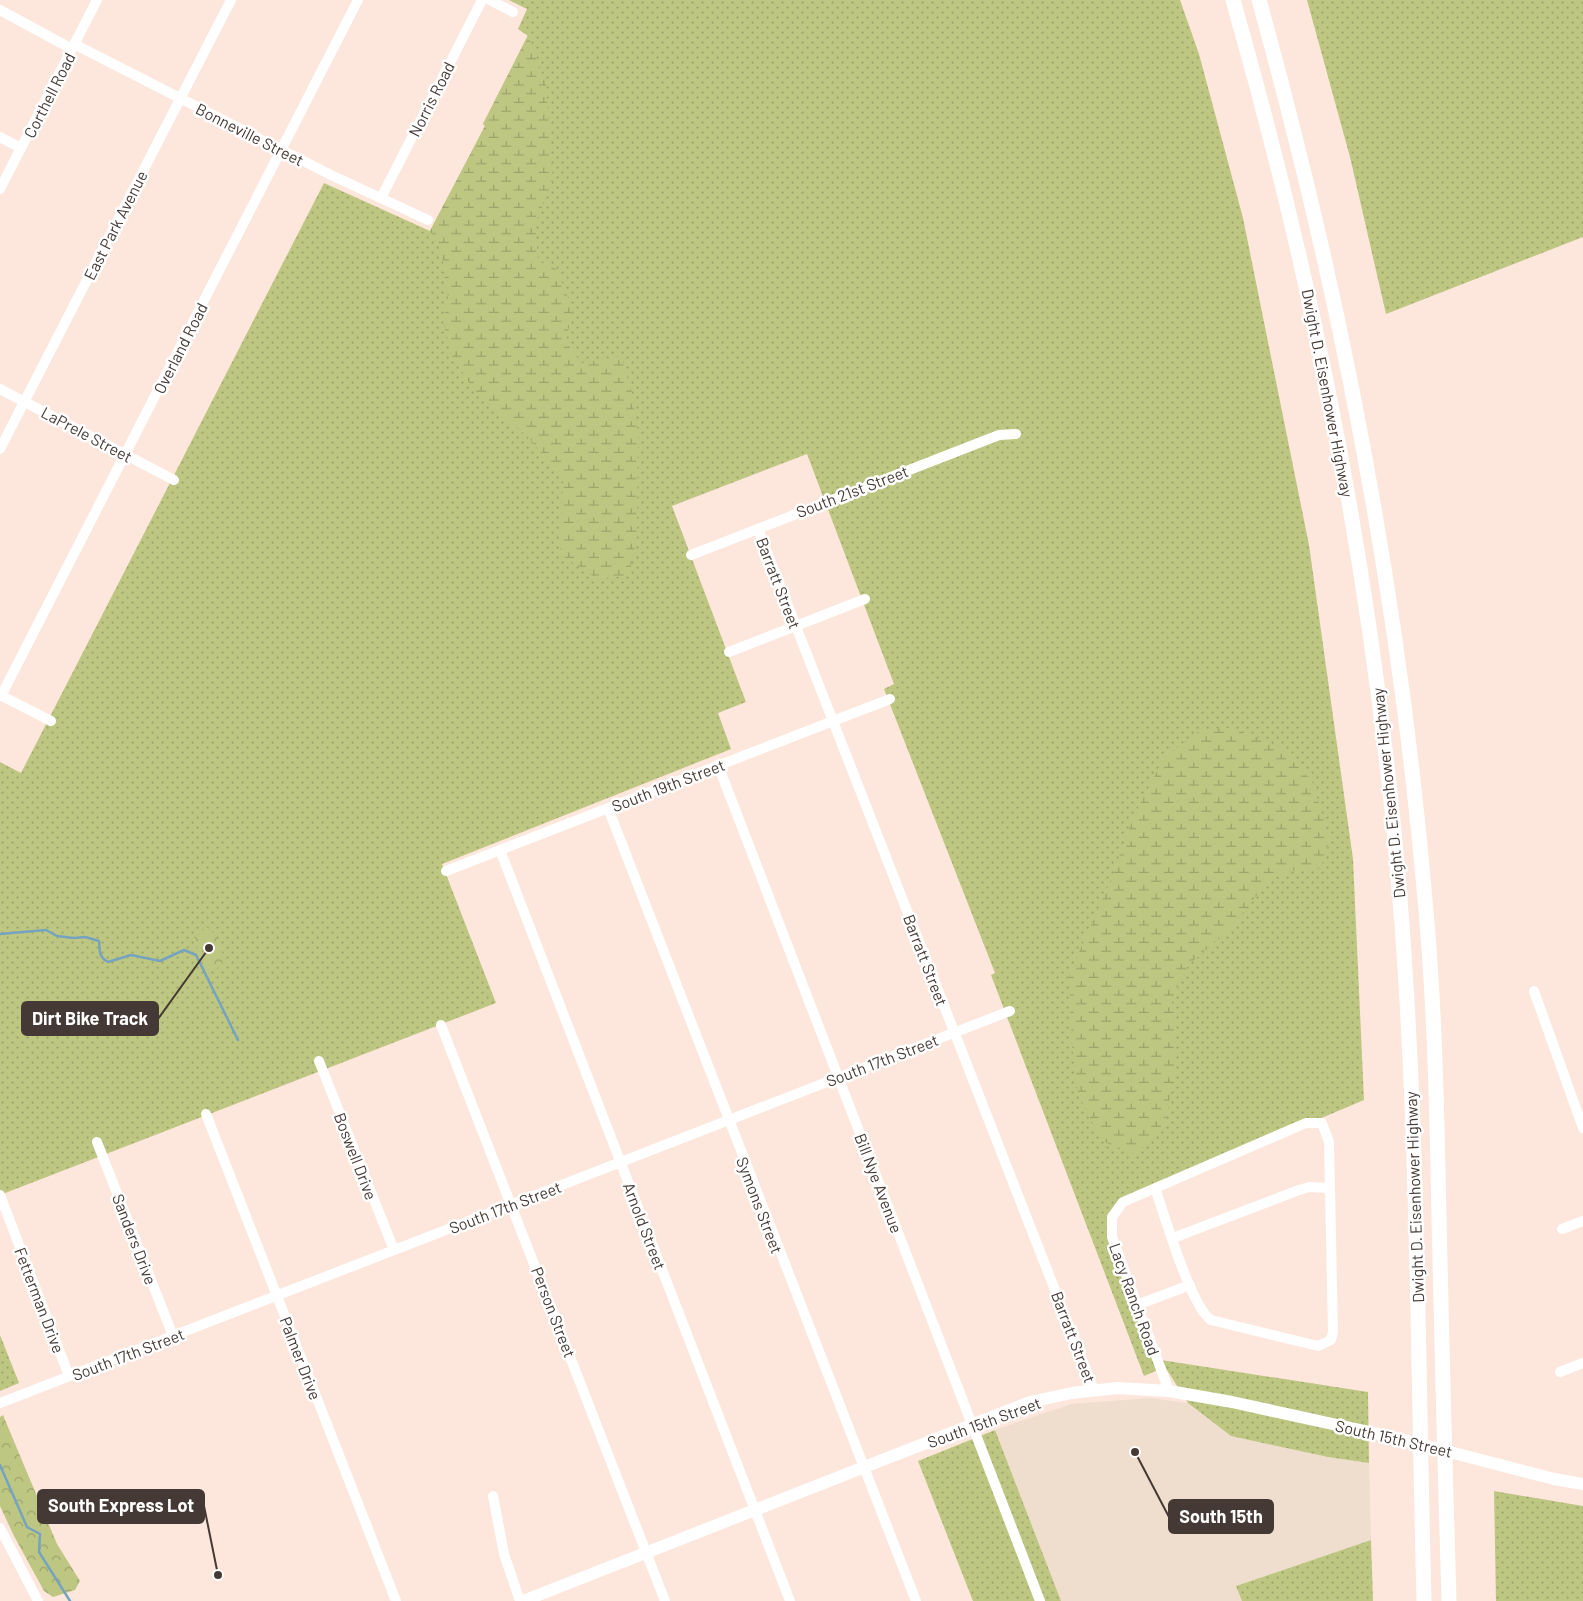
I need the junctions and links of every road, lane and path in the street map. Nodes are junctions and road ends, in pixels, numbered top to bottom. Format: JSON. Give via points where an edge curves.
{"nodes":[{"id":1,"x":97,"y":0,"type":"edge"},
{"id":2,"x":231,"y":0,"type":"edge"},
{"id":3,"x":358,"y":0,"type":"edge"},
{"id":4,"x":482,"y":0,"type":"edge"},
{"id":5,"x":490,"y":0,"type":"edge"},
{"id":6,"x":1233,"y":0,"type":"edge"},
{"id":7,"x":1259,"y":0,"type":"edge"},
{"id":8,"x":0,"y":10,"type":"edge"},
{"id":9,"x":513,"y":12,"type":"dead end"},
{"id":10,"x":73,"y":47,"type":"junction"},
{"id":11,"x":180,"y":98,"type":"junction"},
{"id":12,"x":0,"y":137,"type":"edge"},
{"id":13,"x":21,"y":148,"type":"junction"},
{"id":14,"x":281,"y":150,"type":"junction"},
{"id":15,"x":0,"y":189,"type":"edge"},
{"id":16,"x":381,"y":198,"type":"junction"},
{"id":17,"x":428,"y":220,"type":"dead end"},
{"id":18,"x":0,"y":389,"type":"edge"},
{"id":19,"x":25,"y":402,"type":"junction"},
{"id":20,"x":1016,"y":434,"type":"dead end"},
{"id":21,"x":0,"y":449,"type":"edge"},
{"id":22,"x":126,"y":454,"type":"junction"},
{"id":23,"x":174,"y":480,"type":"dead end"},
{"id":24,"x":758,"y":529,"type":"junction"},
{"id":25,"x":691,"y":555,"type":"dead end"},
{"id":26,"x":865,"y":598,"type":"dead end"},
{"id":27,"x":796,"y":626,"type":"junction"},
{"id":28,"x":729,"y":652,"type":"dead end"},
{"id":29,"x":0,"y":696,"type":"edge"},
{"id":30,"x":890,"y":699,"type":"dead end"},
{"id":31,"x":51,"y":721,"type":"dead end"},
{"id":32,"x":833,"y":721,"type":"junction"},
{"id":33,"x":718,"y":765,"type":"junction"},
{"id":34,"x":608,"y":808,"type":"junction"},
{"id":35,"x":500,"y":850,"type":"junction"},
{"id":36,"x":446,"y":871,"type":"dead end"},
{"id":37,"x":1534,"y":991,"type":"dead end"},
{"id":38,"x":1010,"y":1011,"type":"dead end"},
{"id":39,"x":441,"y":1025,"type":"dead end"},
{"id":40,"x":954,"y":1032,"type":"junction"},
{"id":41,"x":319,"y":1061,"type":"dead end"},
{"id":42,"x":838,"y":1077,"type":"junction"},
{"id":43,"x":206,"y":1114,"type":"dead end"},
{"id":44,"x":728,"y":1120,"type":"junction"},
{"id":45,"x":1583,"y":1128,"type":"edge"},
{"id":46,"x":97,"y":1142,"type":"dead end"},
{"id":47,"x":620,"y":1162,"type":"junction"},
{"id":48,"x":1154,"y":1188,"type":"junction"},
{"id":49,"x":1330,"y":1188,"type":"junction"},
{"id":50,"x":0,"y":1195,"type":"edge"},
{"id":51,"x":512,"y":1204,"type":"junction"},
{"id":52,"x":1583,"y":1221,"type":"edge"},
{"id":53,"x":1562,"y":1229,"type":"dead end"},
{"id":54,"x":1173,"y":1238,"type":"junction"},
{"id":55,"x":394,"y":1250,"type":"junction"},
{"id":56,"x":1190,"y":1285,"type":"junction"},
{"id":57,"x":277,"y":1296,"type":"junction"},
{"id":58,"x":1137,"y":1305,"type":"junction"},
{"id":59,"x":173,"y":1336,"type":"junction"},
{"id":60,"x":1583,"y":1363,"type":"edge"},
{"id":61,"x":1560,"y":1372,"type":"dead end"},
{"id":62,"x":70,"y":1376,"type":"junction"},
{"id":63,"x":1094,"y":1390,"type":"junction"},
{"id":64,"x":1169,"y":1391,"type":"junction"},
{"id":65,"x":0,"y":1404,"type":"edge"},
{"id":66,"x":973,"y":1425,"type":"junction"},
{"id":67,"x":863,"y":1468,"type":"junction"},
{"id":68,"x":1583,"y":1484,"type":"edge"},
{"id":69,"x":493,"y":1496,"type":"dead end"},
{"id":70,"x":755,"y":1510,"type":"junction"},
{"id":71,"x":0,"y":1528,"type":"edge"},
{"id":72,"x":646,"y":1553,"type":"junction"},
{"id":73,"x":38,"y":1601,"type":"edge"},
{"id":74,"x":396,"y":1601,"type":"edge"},
{"id":75,"x":522,"y":1601,"type":"edge"},
{"id":76,"x":665,"y":1601,"type":"edge"},
{"id":77,"x":790,"y":1601,"type":"edge"},
{"id":78,"x":916,"y":1601,"type":"edge"},
{"id":79,"x":1040,"y":1601,"type":"edge"},
{"id":80,"x":1424,"y":1601,"type":"edge"},
{"id":81,"x":1449,"y":1601,"type":"edge"}],
"edges":[{"from":1,"to":10,"type":"street","name":"Corthell Road"},
{"from":2,"to":11,"type":"street","name":"East Park Avenue"},
{"from":3,"to":14,"type":"street","name":"Overland Road"},
{"from":4,"to":16,"type":"street","name":"Norris Road"},
{"from":5,"to":9,"type":"street"},
{"from":6,"to":80,"type":"highway","name":"Dwight D. Eisenhower Highway","via":[[1284,187],[1311,307],[1346,478],[1382,724],[1393,823],[1408,1029]]},
{"from":7,"to":81,"type":"highway","name":"Dwight D. Eisenhower Highway","via":[[1291,113],[1332,286],[1369,470],[1395,630],[1426,911],[1435,1049]]},
{"from":8,"to":10,"type":"street","name":"Bonneville Street"},
{"from":10,"to":11,"type":"street","name":"Bonneville Street"},
{"from":10,"to":13,"type":"street","name":"Corthell Road"},
{"from":11,"to":14,"type":"street","name":"Bonneville Street"},
{"from":11,"to":19,"type":"street","name":"East Park Avenue"},
{"from":12,"to":13,"type":"street"},
{"from":13,"to":15,"type":"street","name":"Corthell Road"},
{"from":14,"to":16,"type":"street","name":"Bonneville Street"},
{"from":14,"to":22,"type":"street","name":"Overland Road"},
{"from":16,"to":17,"type":"street","name":"Bonneville Street"},
{"from":18,"to":19,"type":"street","name":"LaPrele Street"},
{"from":19,"to":21,"type":"street","name":"East Park Avenue"},
{"from":19,"to":22,"type":"street","name":"LaPrele Street"},
{"from":20,"to":24,"type":"street","name":"South 21st Street","via":[[999,435]]},
{"from":22,"to":23,"type":"street","name":"LaPrele Street"},
{"from":22,"to":29,"type":"street","name":"Overland Road"},
{"from":24,"to":25,"type":"street","name":"South 21st Street"},
{"from":24,"to":27,"type":"street","name":"Barratt Street"},
{"from":26,"to":27,"type":"street"},
{"from":27,"to":28,"type":"street"},
{"from":27,"to":32,"type":"street","name":"Barratt Street"},
{"from":29,"to":31,"type":"street"},
{"from":30,"to":32,"type":"street","name":"South 19th Street"},
{"from":32,"to":33,"type":"street","name":"South 19th Street"},
{"from":32,"to":40,"type":"street","name":"Barratt Street"},
{"from":33,"to":34,"type":"street","name":"South 19th Street"},
{"from":33,"to":42,"type":"street","name":"Bill Nye Avenue"},
{"from":34,"to":35,"type":"street","name":"South 19th Street"},
{"from":34,"to":44,"type":"street","name":"Symons Street"},
{"from":35,"to":36,"type":"street","name":"South 19th Street"},
{"from":35,"to":47,"type":"street","name":"Arnold Street"},
{"from":37,"to":45,"type":"street"},
{"from":38,"to":40,"type":"street","name":"South 17th Street"},
{"from":39,"to":51,"type":"street","name":"Person Street"},
{"from":40,"to":42,"type":"street","name":"South 17th Street"},
{"from":40,"to":63,"type":"street","name":"Barratt Street"},
{"from":41,"to":55,"type":"street","name":"Boswell Drive"},
{"from":42,"to":44,"type":"street","name":"South 17th Street"},
{"from":42,"to":66,"type":"street","name":"Bill Nye Avenue"},
{"from":43,"to":57,"type":"street","name":"Palmer Drive"},
{"from":44,"to":47,"type":"street","name":"South 17th Street"},
{"from":44,"to":67,"type":"street","name":"Symons Street"},
{"from":46,"to":59,"type":"street","name":"Sanders Drive"},
{"from":47,"to":51,"type":"street","name":"South 17th Street"},
{"from":47,"to":70,"type":"street","name":"Arnold Street"},
{"from":48,"to":49,"type":"street","name":"Lacy Ranch Road","via":[[1306,1124],[1322,1123],[1329,1142]]},
{"from":48,"to":54,"type":"street"},
{"from":48,"to":58,"type":"street","name":"Lacy Ranch Road","via":[[1123,1202],[1112,1217],[1112,1237]]},
{"from":49,"to":54,"type":"street","via":[[1299,1190]]},
{"from":49,"to":56,"type":"street","via":[[1332,1332],[1327,1343],[1318,1346],[1211,1320],[1201,1311]]},
{"from":50,"to":62,"type":"street","name":"Fetterman Drive"},
{"from":51,"to":55,"type":"street","name":"South 17th Street"},
{"from":51,"to":72,"type":"street","name":"Person Street"},
{"from":52,"to":53,"type":"street"},
{"from":54,"to":56,"type":"street"},
{"from":55,"to":57,"type":"street","name":"South 17th Street"},
{"from":56,"to":58,"type":"street"},
{"from":57,"to":59,"type":"street","name":"South 17th Street"},
{"from":57,"to":74,"type":"street","name":"Palmer Drive"},
{"from":58,"to":64,"type":"street","name":"Lacy Ranch Road"},
{"from":59,"to":62,"type":"street","name":"South 17th Street"},
{"from":60,"to":61,"type":"street"},
{"from":62,"to":65,"type":"street","name":"South 17th Street"},
{"from":63,"to":64,"type":"main road","name":"South 15th Street"},
{"from":63,"to":66,"type":"main road","name":"South 15th Street","via":[[1030,1402]]},
{"from":64,"to":68,"type":"main road","name":"South 15th Street","via":[[1392,1437]]},
{"from":66,"to":67,"type":"main road","name":"South 15th Street"},
{"from":66,"to":79,"type":"street","name":"Bill Nye Avenue"},
{"from":67,"to":70,"type":"main road","name":"South 15th Street"},
{"from":67,"to":78,"type":"street","name":"Symons Street"},
{"from":69,"to":75,"type":"street","via":[[504,1554]]},
{"from":70,"to":72,"type":"main road","name":"South 15th Street"},
{"from":70,"to":77,"type":"street","name":"Arnold Street"},
{"from":71,"to":73,"type":"street"},
{"from":72,"to":75,"type":"main road","name":"South 15th Street"},
{"from":72,"to":76,"type":"street","name":"Person Street"}]}
